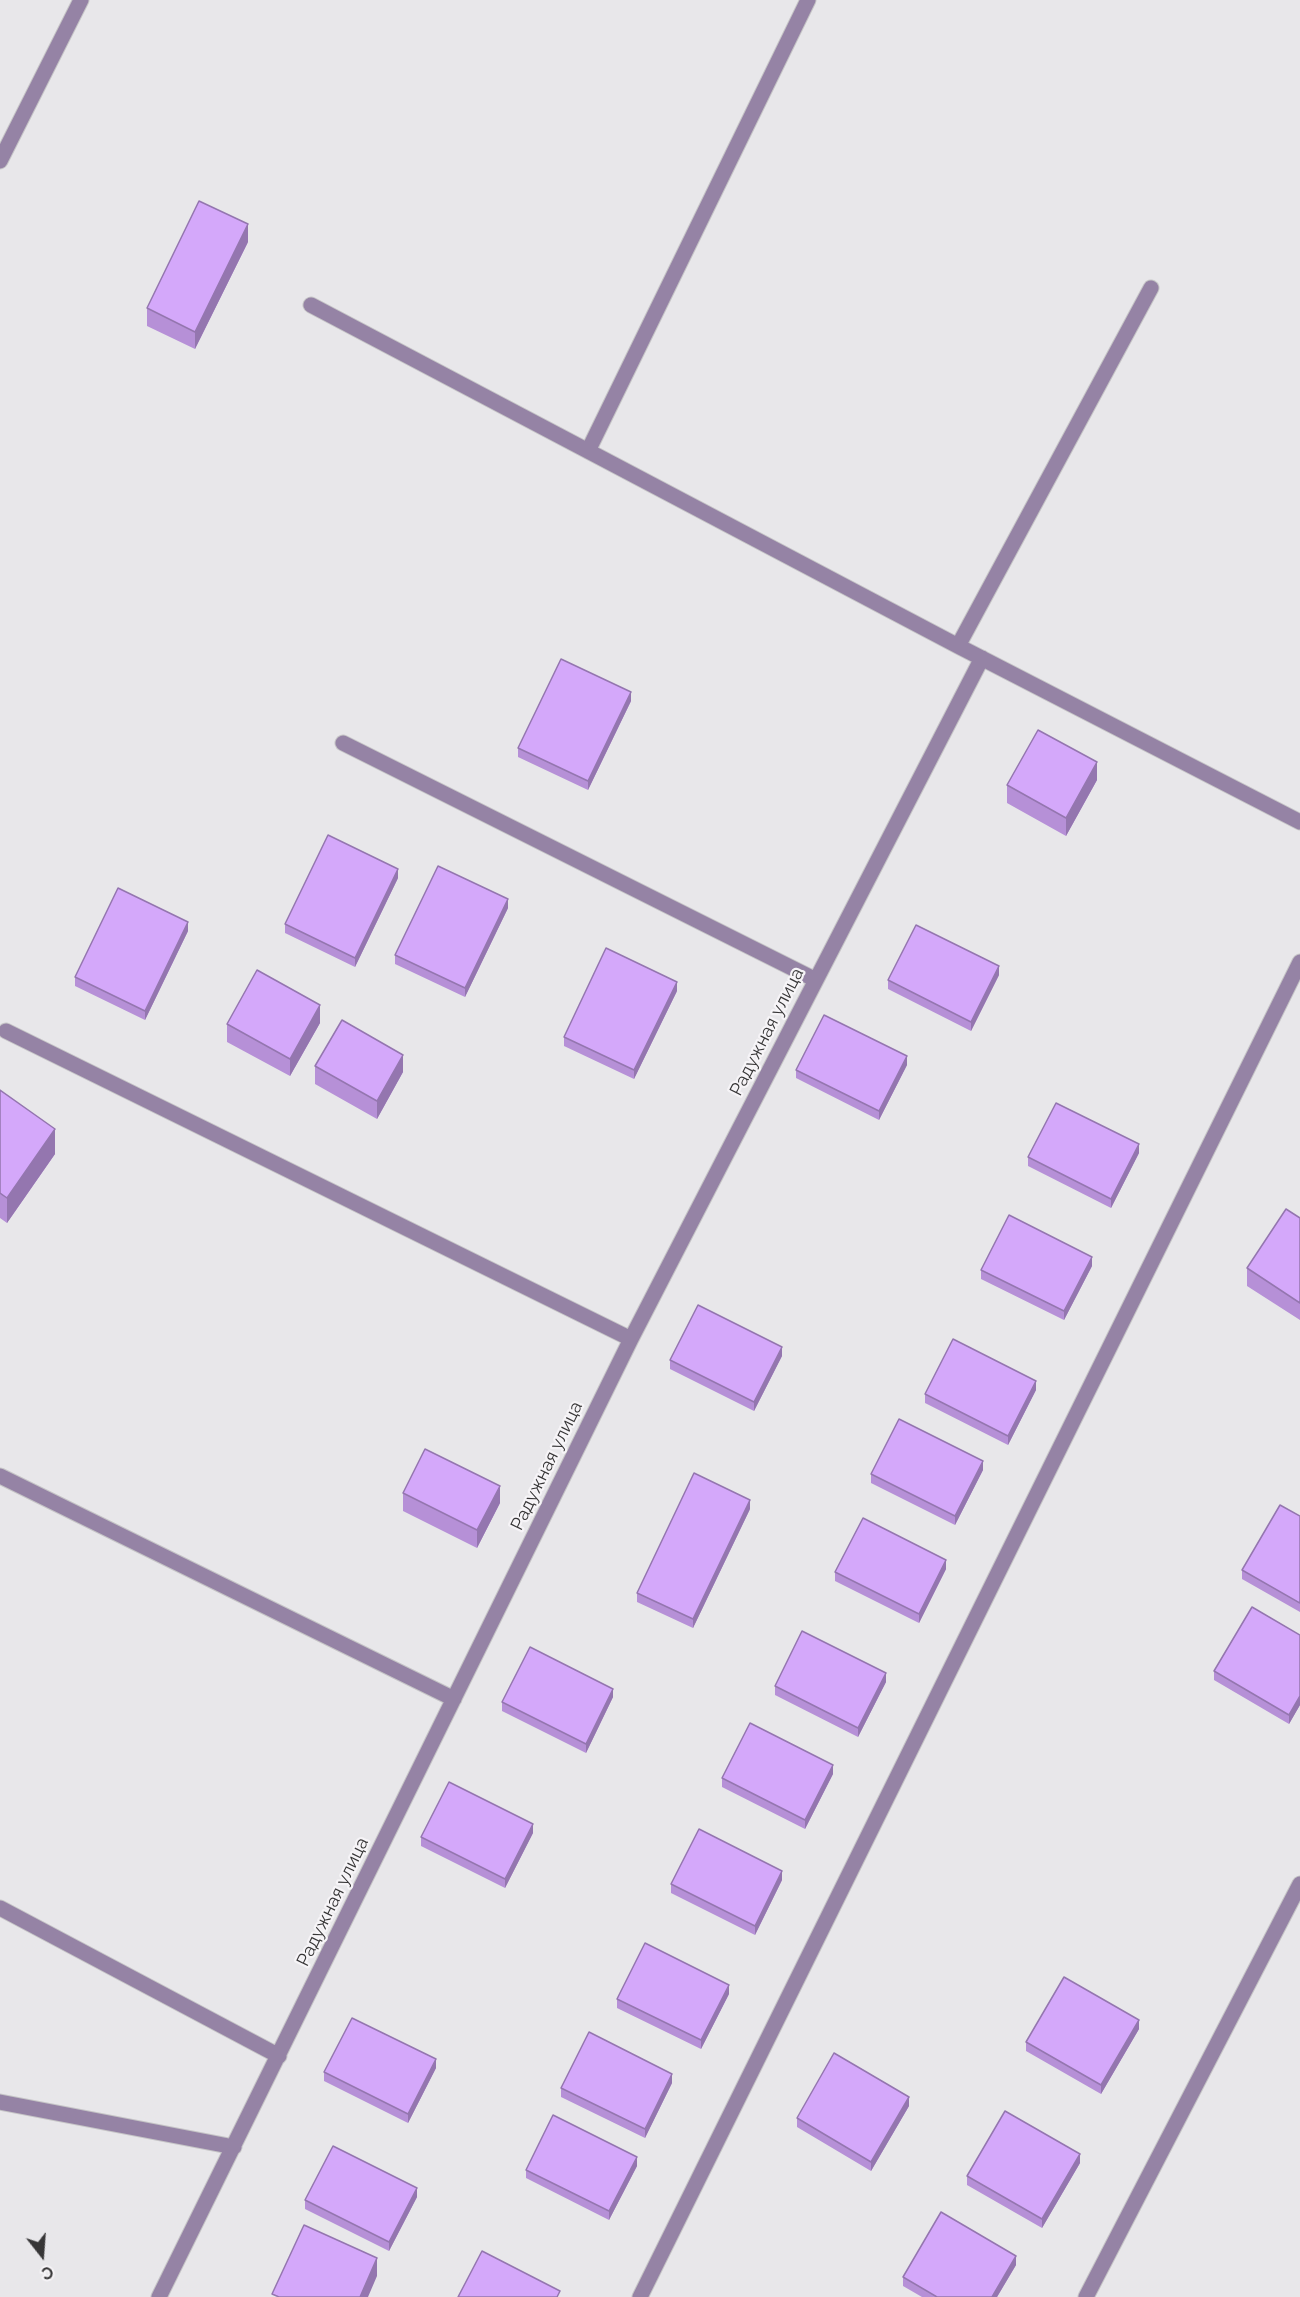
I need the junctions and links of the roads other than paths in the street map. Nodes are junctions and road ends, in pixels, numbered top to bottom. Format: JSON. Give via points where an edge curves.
{"nodes":[{"id":1,"x":81,"y":0,"type":"edge"},
{"id":2,"x":808,"y":0,"type":"edge"},
{"id":3,"x":0,"y":161,"type":"edge"},
{"id":4,"x":1151,"y":288,"type":"dead end"},
{"id":5,"x":311,"y":304,"type":"dead end"},
{"id":6,"x":588,"y":451,"type":"junction"},
{"id":7,"x":958,"y":645,"type":"junction"},
{"id":8,"x":981,"y":657,"type":"junction"},
{"id":9,"x":343,"y":743,"type":"dead end"},
{"id":10,"x":1300,"y":822,"type":"edge"},
{"id":11,"x":1300,"y":962,"type":"edge"},
{"id":12,"x":816,"y":980,"type":"junction"},
{"id":13,"x":6,"y":1030,"type":"dead end"},
{"id":14,"x":632,"y":1339,"type":"junction"},
{"id":15,"x":0,"y":1476,"type":"edge"},
{"id":16,"x":454,"y":1699,"type":"junction"},
{"id":17,"x":1300,"y":1884,"type":"edge"},
{"id":18,"x":0,"y":1908,"type":"edge"},
{"id":19,"x":279,"y":2056,"type":"junction"},
{"id":20,"x":0,"y":2102,"type":"edge"},
{"id":21,"x":234,"y":2147,"type":"junction"},
{"id":22,"x":159,"y":2297,"type":"edge"},
{"id":23,"x":640,"y":2297,"type":"edge"},
{"id":24,"x":1086,"y":2297,"type":"edge"}],
"edges":[{"from":1,"to":3,"type":"street"},
{"from":2,"to":6,"type":"street"},
{"from":4,"to":7,"type":"street"},
{"from":5,"to":6,"type":"street"},
{"from":6,"to":7,"type":"street"},
{"from":7,"to":8,"type":"street"},
{"from":8,"to":10,"type":"street"},
{"from":8,"to":12,"type":"street","name":"Радужная улица"},
{"from":9,"to":12,"type":"street"},
{"from":11,"to":23,"type":"street"},
{"from":12,"to":14,"type":"street","name":"Радужная улица"},
{"from":13,"to":14,"type":"street"},
{"from":14,"to":16,"type":"street","name":"Радужная улица"},
{"from":15,"to":16,"type":"street"},
{"from":16,"to":19,"type":"street","name":"Радужная улица"},
{"from":17,"to":24,"type":"street"},
{"from":18,"to":19,"type":"street"},
{"from":19,"to":21,"type":"street","name":"Радужная улица"},
{"from":20,"to":21,"type":"street"},
{"from":21,"to":22,"type":"street","name":"Радужная улица"}]}
